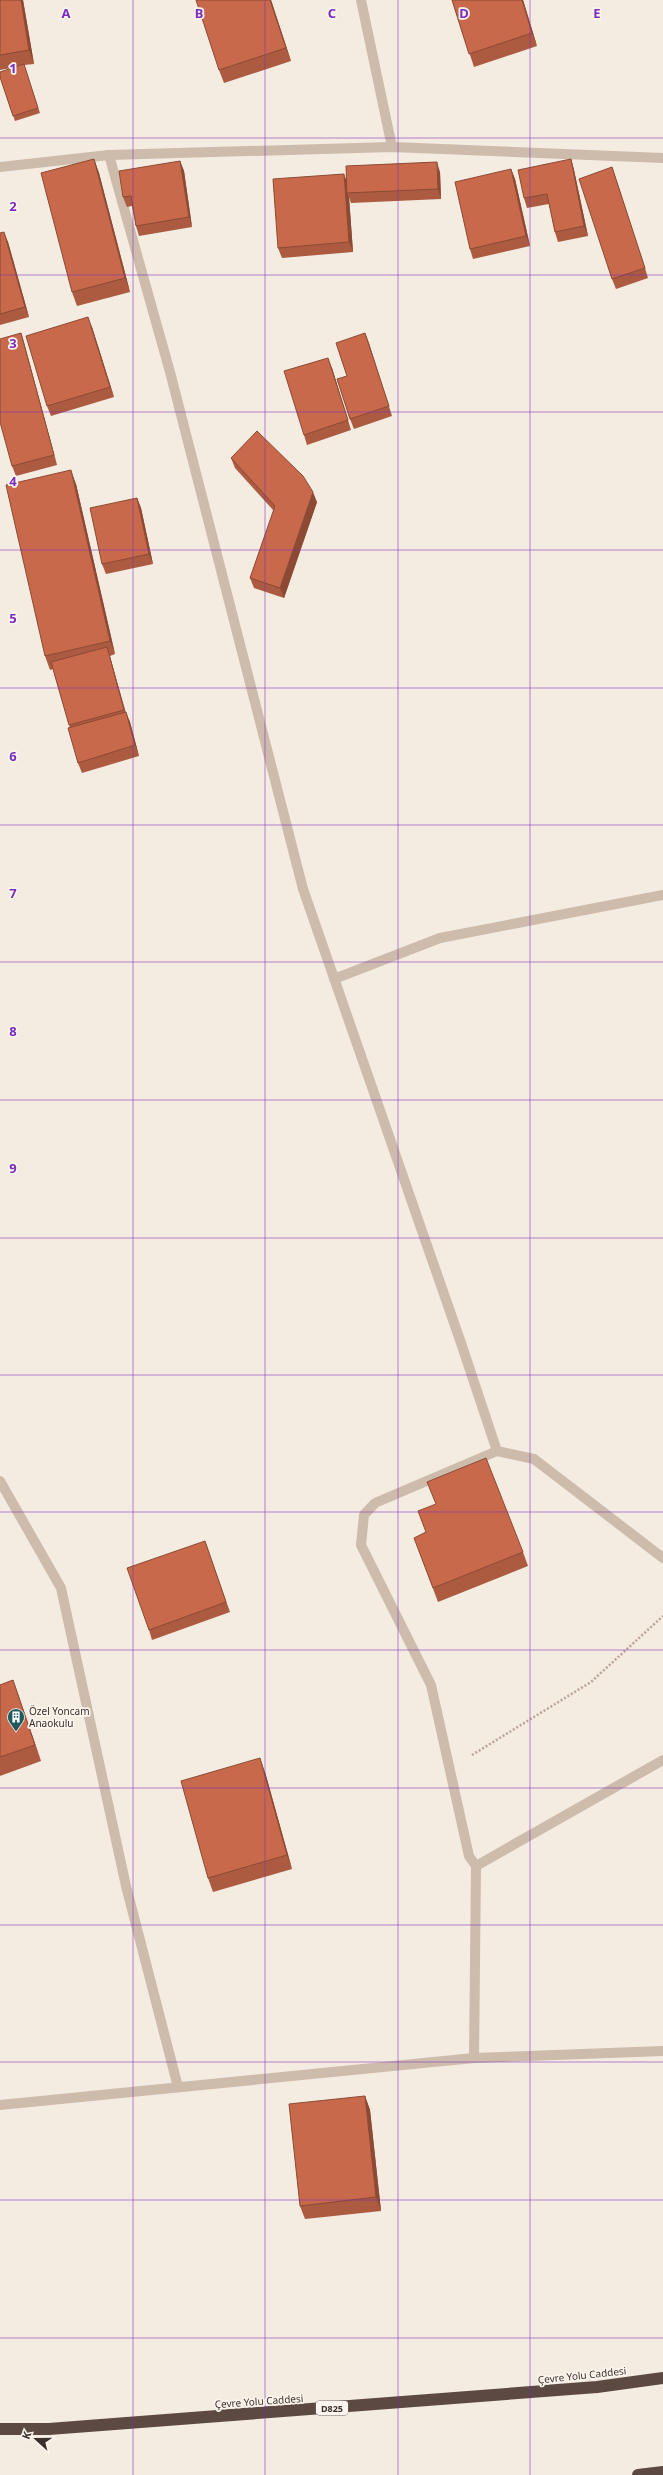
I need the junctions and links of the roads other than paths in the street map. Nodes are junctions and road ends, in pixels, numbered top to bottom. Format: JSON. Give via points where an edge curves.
{"nodes":[{"id":1,"x":361,"y":0,"type":"edge"},
{"id":2,"x":392,"y":147,"type":"junction"},
{"id":3,"x":110,"y":155,"type":"junction"},
{"id":4,"x":663,"y":158,"type":"edge"},
{"id":5,"x":0,"y":167,"type":"edge"},
{"id":6,"x":663,"y":895,"type":"edge"},
{"id":7,"x":334,"y":979,"type":"junction"},
{"id":8,"x":497,"y":1451,"type":"junction"},
{"id":9,"x":0,"y":1481,"type":"edge"},
{"id":10,"x":663,"y":1558,"type":"edge"},
{"id":11,"x":663,"y":1760,"type":"edge"},
{"id":12,"x":476,"y":1866,"type":"junction"},
{"id":13,"x":663,"y":2051,"type":"edge"},
{"id":14,"x":474,"y":2058,"type":"junction"},
{"id":15,"x":178,"y":2087,"type":"junction"},
{"id":16,"x":0,"y":2105,"type":"edge"},
{"id":17,"x":663,"y":2378,"type":"edge"},
{"id":18,"x":0,"y":2429,"type":"edge"},
{"id":19,"x":663,"y":2472,"type":"edge"},
{"id":20,"x":638,"y":2475,"type":"edge"}],
"edges":[{"from":1,"to":2,"type":"street"},
{"from":2,"to":3,"type":"street"},
{"from":2,"to":4,"type":"street"},
{"from":3,"to":5,"type":"street"},
{"from":3,"to":7,"type":"street","via":[[176,395],[303,889]]},
{"from":6,"to":7,"type":"street","via":[[440,938]]},
{"from":7,"to":8,"type":"street"},
{"from":8,"to":10,"type":"street","via":[[534,1459]]},
{"from":8,"to":12,"type":"street","via":[[375,1503],[364,1515],[362,1544],[431,1686],[469,1856]]},
{"from":9,"to":15,"type":"street","via":[[61,1588],[126,1886]]},
{"from":11,"to":12,"type":"street"},
{"from":12,"to":14,"type":"street"},
{"from":13,"to":14,"type":"street"},
{"from":14,"to":15,"type":"street"},
{"from":15,"to":16,"type":"street"},
{"from":17,"to":18,"type":"highway","name":"Çevre Yolu Caddesi","number":"D825","via":[[597,2387],[160,2421],[49,2429]]},
{"from":19,"to":20,"type":"highway"}]}
